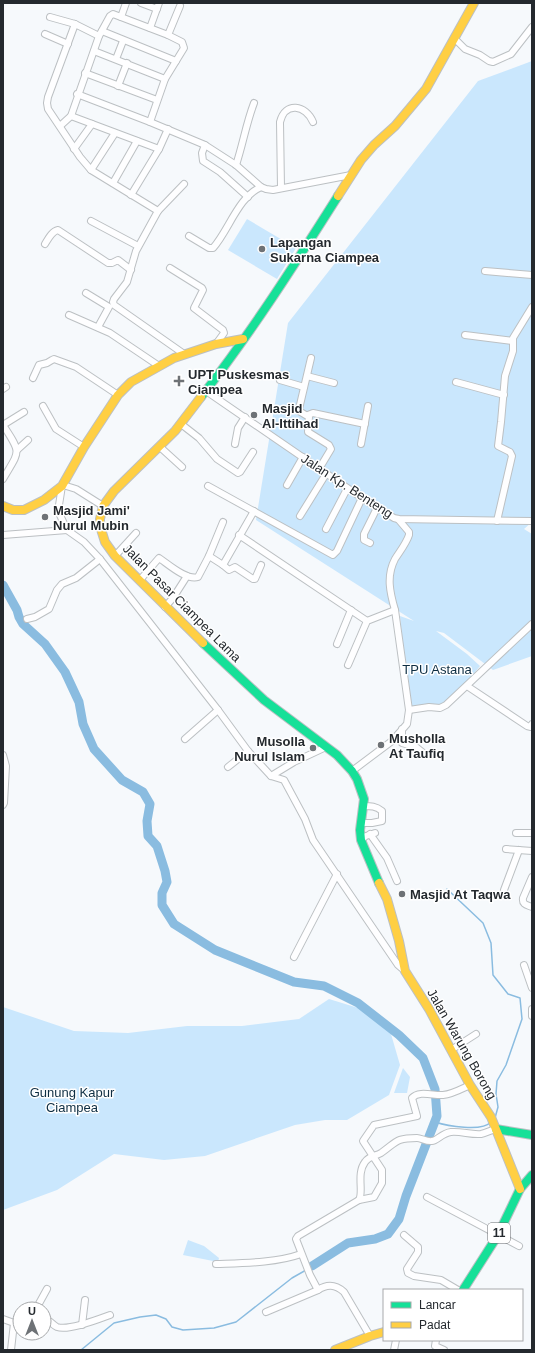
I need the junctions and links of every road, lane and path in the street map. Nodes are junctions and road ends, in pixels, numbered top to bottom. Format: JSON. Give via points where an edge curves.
{"nodes":[{"id":1,"x":126,"y":3,"type":"edge"},
{"id":2,"x":141,"y":3,"type":"edge"},
{"id":3,"x":474,"y":3,"type":"edge"},
{"id":4,"x":158,"y":6,"type":"edge"},
{"id":5,"x":180,"y":6,"type":"dead end"},
{"id":6,"x":50,"y":17,"type":"dead end"},
{"id":7,"x":121,"y":17,"type":"junction"},
{"id":8,"x":75,"y":24,"type":"junction"},
{"id":9,"x":532,"y":27,"type":"edge"},
{"id":10,"x":150,"y":28,"type":"junction"},
{"id":11,"x":45,"y":34,"type":"dead end"},
{"id":12,"x":100,"y":34,"type":"junction"},
{"id":13,"x":168,"y":35,"type":"junction"},
{"id":14,"x":454,"y":38,"type":"junction"},
{"id":15,"x":123,"y":41,"type":"junction"},
{"id":16,"x":68,"y":44,"type":"junction"},
{"id":17,"x":94,"y":51,"type":"junction"},
{"id":18,"x":116,"y":59,"type":"junction"},
{"id":19,"x":176,"y":61,"type":"junction"},
{"id":20,"x":127,"y":63,"type":"junction"},
{"id":21,"x":85,"y":73,"type":"junction"},
{"id":22,"x":165,"y":79,"type":"junction"},
{"id":23,"x":118,"y":86,"type":"junction"},
{"id":24,"x":77,"y":94,"type":"junction"},
{"id":25,"x":157,"y":100,"type":"junction"},
{"id":26,"x":254,"y":103,"type":"dead end"},
{"id":27,"x":71,"y":116,"type":"junction"},
{"id":28,"x":150,"y":122,"type":"junction"},
{"id":29,"x":313,"y":122,"type":"dead end"},
{"id":30,"x":92,"y":124,"type":"junction"},
{"id":31,"x":60,"y":126,"type":"junction"},
{"id":32,"x":168,"y":129,"type":"junction"},
{"id":33,"x":115,"y":133,"type":"junction"},
{"id":34,"x":136,"y":141,"type":"junction"},
{"id":35,"x":205,"y":145,"type":"junction"},
{"id":36,"x":74,"y":149,"type":"junction"},
{"id":37,"x":160,"y":149,"type":"junction"},
{"id":38,"x":236,"y":165,"type":"junction"},
{"id":39,"x":91,"y":170,"type":"junction"},
{"id":40,"x":351,"y":175,"type":"junction"},
{"id":41,"x":113,"y":183,"type":"junction"},
{"id":42,"x":184,"y":184,"type":"dead end"},
{"id":43,"x":261,"y":186,"type":"junction"},
{"id":44,"x":281,"y":188,"type":"junction"},
{"id":45,"x":131,"y":195,"type":"junction"},
{"id":46,"x":248,"y":197,"type":"junction"},
{"id":47,"x":158,"y":211,"type":"junction"},
{"id":48,"x":91,"y":221,"type":"dead end"},
{"id":49,"x":189,"y":236,"type":"dead end"},
{"id":50,"x":45,"y":244,"type":"dead end"},
{"id":51,"x":138,"y":246,"type":"junction"},
{"id":52,"x":170,"y":268,"type":"dead end"},
{"id":53,"x":131,"y":270,"type":"junction"},
{"id":54,"x":485,"y":271,"type":"dead end"},
{"id":55,"x":532,"y":276,"type":"edge"},
{"id":56,"x":86,"y":293,"type":"dead end"},
{"id":57,"x":532,"y":307,"type":"edge"},
{"id":58,"x":69,"y":316,"type":"dead end"},
{"id":59,"x":98,"y":327,"type":"junction"},
{"id":60,"x":466,"y":335,"type":"dead end"},
{"id":61,"x":243,"y":339,"type":"junction"},
{"id":62,"x":513,"y":341,"type":"junction"},
{"id":63,"x":216,"y":344,"type":"junction"},
{"id":64,"x":184,"y":354,"type":"junction"},
{"id":65,"x":311,"y":358,"type":"dead end"},
{"id":66,"x":159,"y":366,"type":"junction"},
{"id":67,"x":307,"y":376,"type":"junction"},
{"id":68,"x":33,"y":378,"type":"dead end"},
{"id":69,"x":280,"y":380,"type":"dead end"},
{"id":70,"x":334,"y":382,"type":"dead end"},
{"id":71,"x":456,"y":382,"type":"dead end"},
{"id":72,"x":304,"y":386,"type":"junction"},
{"id":73,"x":206,"y":391,"type":"junction"},
{"id":74,"x":118,"y":395,"type":"junction"},
{"id":75,"x":504,"y":395,"type":"junction"},
{"id":76,"x":43,"y":406,"type":"dead end"},
{"id":77,"x":368,"y":406,"type":"dead end"},
{"id":78,"x":24,"y":412,"type":"dead end"},
{"id":79,"x":308,"y":415,"type":"junction"},
{"id":80,"x":244,"y":417,"type":"junction"},
{"id":81,"x":181,"y":424,"type":"junction"},
{"id":82,"x":365,"y":424,"type":"junction"},
{"id":83,"x":3,"y":425,"type":"edge"},
{"id":84,"x":28,"y":440,"type":"dead end"},
{"id":85,"x":235,"y":444,"type":"dead end"},
{"id":86,"x":361,"y":444,"type":"dead end"},
{"id":87,"x":84,"y":447,"type":"junction"},
{"id":88,"x":160,"y":447,"type":"junction"},
{"id":89,"x":17,"y":450,"type":"junction"},
{"id":90,"x":253,"y":452,"type":"dead end"},
{"id":91,"x":303,"y":457,"type":"junction"},
{"id":92,"x":182,"y":467,"type":"dead end"},
{"id":93,"x":319,"y":468,"type":"junction"},
{"id":94,"x":326,"y":474,"type":"junction"},
{"id":95,"x":3,"y":479,"type":"edge"},
{"id":96,"x":287,"y":485,"type":"dead end"},
{"id":97,"x":62,"y":486,"type":"junction"},
{"id":98,"x":208,"y":486,"type":"dead end"},
{"id":99,"x":348,"y":488,"type":"junction"},
{"id":100,"x":362,"y":498,"type":"junction"},
{"id":101,"x":3,"y":506,"type":"edge"},
{"id":102,"x":103,"y":506,"type":"junction"},
{"id":103,"x":378,"y":508,"type":"junction"},
{"id":104,"x":254,"y":511,"type":"junction"},
{"id":105,"x":300,"y":516,"type":"dead end"},
{"id":106,"x":398,"y":519,"type":"junction"},
{"id":107,"x":497,"y":520,"type":"junction"},
{"id":108,"x":532,"y":521,"type":"edge"},
{"id":109,"x":223,"y":522,"type":"dead end"},
{"id":110,"x":326,"y":529,"type":"dead end"},
{"id":111,"x":67,"y":530,"type":"junction"},
{"id":112,"x":136,"y":533,"type":"dead end"},
{"id":113,"x":3,"y":535,"type":"edge"},
{"id":114,"x":239,"y":535,"type":"junction"},
{"id":115,"x":370,"y":543,"type":"dead end"},
{"id":116,"x":115,"y":556,"type":"junction"},
{"id":117,"x":209,"y":556,"type":"junction"},
{"id":118,"x":100,"y":559,"type":"junction"},
{"id":119,"x":223,"y":565,"type":"junction"},
{"id":120,"x":261,"y":565,"type":"dead end"},
{"id":121,"x":187,"y":576,"type":"junction"},
{"id":122,"x":140,"y":580,"type":"junction"},
{"id":123,"x":165,"y":606,"type":"junction"},
{"id":124,"x":351,"y":610,"type":"junction"},
{"id":125,"x":395,"y":610,"type":"junction"},
{"id":126,"x":27,"y":619,"type":"dead end"},
{"id":127,"x":367,"y":621,"type":"junction"},
{"id":128,"x":532,"y":624,"type":"edge"},
{"id":129,"x":337,"y":644,"type":"dead end"},
{"id":130,"x":348,"y":665,"type":"dead end"},
{"id":131,"x":467,"y":686,"type":"junction"},
{"id":132,"x":218,"y":710,"type":"junction"},
{"id":133,"x":409,"y":710,"type":"junction"},
{"id":134,"x":532,"y":724,"type":"edge"},
{"id":135,"x":402,"y":729,"type":"junction"},
{"id":136,"x":185,"y":740,"type":"dead end"},
{"id":137,"x":326,"y":747,"type":"junction"},
{"id":138,"x":248,"y":751,"type":"junction"},
{"id":139,"x":3,"y":755,"type":"edge"},
{"id":140,"x":426,"y":755,"type":"dead end"},
{"id":141,"x":228,"y":767,"type":"dead end"},
{"id":142,"x":352,"y":771,"type":"junction"},
{"id":143,"x":270,"y":776,"type":"junction"},
{"id":144,"x":3,"y":805,"type":"edge"},
{"id":145,"x":363,"y":806,"type":"junction"},
{"id":146,"x":361,"y":823,"type":"junction"},
{"id":147,"x":516,"y":832,"type":"dead end"},
{"id":148,"x":532,"y":833,"type":"edge"},
{"id":149,"x":361,"y":840,"type":"junction"},
{"id":150,"x":506,"y":849,"type":"dead end"},
{"id":151,"x":518,"y":850,"type":"junction"},
{"id":152,"x":532,"y":851,"type":"edge"},
{"id":153,"x":337,"y":874,"type":"junction"},
{"id":154,"x":532,"y":877,"type":"edge"},
{"id":155,"x":397,"y":882,"type":"dead end"},
{"id":156,"x":530,"y":886,"type":"edge"},
{"id":157,"x":504,"y":890,"type":"dead end"},
{"id":158,"x":532,"y":907,"type":"edge"},
{"id":159,"x":294,"y":957,"type":"dead end"},
{"id":160,"x":524,"y":965,"type":"dead end"},
{"id":161,"x":405,"y":971,"type":"junction"},
{"id":162,"x":532,"y":988,"type":"edge"},
{"id":163,"x":532,"y":1009,"type":"edge"},
{"id":164,"x":532,"y":1016,"type":"edge"},
{"id":165,"x":476,"y":1034,"type":"dead end"},
{"id":166,"x":451,"y":1050,"type":"junction"},
{"id":167,"x":470,"y":1085,"type":"junction"},
{"id":168,"x":496,"y":1129,"type":"junction"},
{"id":169,"x":532,"y":1135,"type":"edge"},
{"id":170,"x":374,"y":1156,"type":"junction"},
{"id":171,"x":532,"y":1175,"type":"edge"},
{"id":172,"x":520,"y":1189,"type":"junction"},
{"id":173,"x":427,"y":1198,"type":"dead end"},
{"id":174,"x":359,"y":1200,"type":"junction"},
{"id":175,"x":404,"y":1235,"type":"dead end"},
{"id":176,"x":498,"y":1235,"type":"junction"},
{"id":177,"x":519,"y":1246,"type":"dead end"},
{"id":178,"x":301,"y":1254,"type":"junction"},
{"id":179,"x":216,"y":1264,"type":"dead end"},
{"id":180,"x":47,"y":1289,"type":"dead end"},
{"id":181,"x":456,"y":1289,"type":"edge"},
{"id":182,"x":464,"y":1289,"type":"edge"},
{"id":183,"x":318,"y":1290,"type":"junction"},
{"id":184,"x":85,"y":1300,"type":"dead end"},
{"id":185,"x":40,"y":1301,"type":"edge"},
{"id":186,"x":266,"y":1312,"type":"dead end"},
{"id":187,"x":110,"y":1315,"type":"dead end"},
{"id":188,"x":52,"y":1322,"type":"edge"},
{"id":189,"x":82,"y":1325,"type":"junction"},
{"id":190,"x":383,"y":1332,"type":"edge"},
{"id":191,"x":370,"y":1336,"type":"junction"},
{"id":192,"x":435,"y":1345,"type":"edge"},
{"id":193,"x":335,"y":1350,"type":"edge"},
{"id":194,"x":444,"y":1350,"type":"edge"}],
"edges":[{"from":1,"to":7,"type":"street"},
{"from":2,"to":4,"type":"street"},
{"from":3,"to":14,"type":"main road","name":"Jalan Pasar Ciampea Lama"},
{"from":4,"to":10,"type":"street"},
{"from":5,"to":13,"type":"street"},
{"from":6,"to":8,"type":"street"},
{"from":7,"to":10,"type":"street"},
{"from":7,"to":12,"type":"street","via":[[111,15]]},
{"from":8,"to":12,"type":"street"},
{"from":8,"to":16,"type":"street"},
{"from":9,"to":14,"type":"street","via":[[511,54],[494,62],[465,49]]},
{"from":10,"to":13,"type":"street"},
{"from":11,"to":16,"type":"street"},
{"from":12,"to":15,"type":"street"},
{"from":12,"to":17,"type":"street"},
{"from":13,"to":19,"type":"street","via":[[184,45]]},
{"from":14,"to":40,"type":"main road","name":"Jalan Pasar Ciampea Lama","via":[[426,89],[396,126],[366,154]]},
{"from":15,"to":18,"type":"street"},
{"from":15,"to":19,"type":"street"},
{"from":16,"to":31,"type":"street","via":[[47,103],[48,109]]},
{"from":17,"to":18,"type":"street"},
{"from":17,"to":21,"type":"street"},
{"from":18,"to":20,"type":"street"},
{"from":19,"to":22,"type":"street"},
{"from":20,"to":22,"type":"street"},
{"from":20,"to":23,"type":"street"},
{"from":21,"to":23,"type":"street"},
{"from":21,"to":24,"type":"street"},
{"from":22,"to":25,"type":"street"},
{"from":23,"to":25,"type":"street"},
{"from":24,"to":27,"type":"street"},
{"from":24,"to":28,"type":"street"},
{"from":25,"to":28,"type":"street"},
{"from":26,"to":38,"type":"street"},
{"from":27,"to":30,"type":"street"},
{"from":27,"to":31,"type":"street"},
{"from":28,"to":32,"type":"street"},
{"from":29,"to":44,"type":"street","via":[[308,113],[301,109],[289,109],[283,113],[280,122]]},
{"from":30,"to":33,"type":"street"},
{"from":30,"to":36,"type":"street"},
{"from":31,"to":36,"type":"street"},
{"from":32,"to":35,"type":"street"},
{"from":32,"to":37,"type":"street"},
{"from":33,"to":34,"type":"street"},
{"from":33,"to":39,"type":"street"},
{"from":34,"to":37,"type":"street"},
{"from":34,"to":41,"type":"street"},
{"from":35,"to":38,"type":"street"},
{"from":35,"to":46,"type":"street","via":[[203,161],[220,172]]},
{"from":36,"to":39,"type":"street"},
{"from":37,"to":45,"type":"street"},
{"from":38,"to":43,"type":"street"},
{"from":39,"to":41,"type":"street"},
{"from":40,"to":44,"type":"street"},
{"from":40,"to":61,"type":"main road","name":"Jalan Pasar Ciampea Lama"},
{"from":41,"to":45,"type":"street"},
{"from":42,"to":47,"type":"street"},
{"from":43,"to":44,"type":"street","via":[[269,190]]},
{"from":43,"to":46,"type":"street"},
{"from":45,"to":47,"type":"street"},
{"from":46,"to":49,"type":"street","via":[[213,248]]},
{"from":47,"to":51,"type":"street"},
{"from":48,"to":51,"type":"street"},
{"from":50,"to":53,"type":"street","via":[[52,233],[58,230],[108,263],[118,260]]},
{"from":51,"to":53,"type":"street"},
{"from":52,"to":63,"type":"street","via":[[202,288],[194,308],[223,330]]},
{"from":53,"to":64,"type":"street","via":[[127,282],[114,299],[114,305]]},
{"from":54,"to":55,"type":"street"},
{"from":56,"to":59,"type":"street","via":[[110,307]]},
{"from":57,"to":62,"type":"street","via":[[514,335]]},
{"from":58,"to":59,"type":"street"},
{"from":59,"to":66,"type":"street"},
{"from":60,"to":62,"type":"street"},
{"from":61,"to":63,"type":"main road"},
{"from":61,"to":73,"type":"main road","name":"Jalan Pasar Ciampea Lama"},
{"from":62,"to":75,"type":"street","via":[[513,351],[506,370]]},
{"from":63,"to":64,"type":"main road"},
{"from":64,"to":66,"type":"main road"},
{"from":65,"to":67,"type":"street"},
{"from":66,"to":74,"type":"main road","via":[[131,382]]},
{"from":67,"to":70,"type":"street"},
{"from":67,"to":72,"type":"street"},
{"from":68,"to":74,"type":"street","via":[[39,365],[54,359],[76,367]]},
{"from":69,"to":72,"type":"street"},
{"from":71,"to":75,"type":"street"},
{"from":72,"to":79,"type":"street","via":[[299,410]]},
{"from":73,"to":80,"type":"street","name":"Jalan Kp. Benteng"},
{"from":73,"to":81,"type":"main road","name":"Jalan Pasar Ciampea Lama"},
{"from":74,"to":87,"type":"main road"},
{"from":75,"to":107,"type":"street","via":[[498,446],[510,452],[512,456]]},
{"from":76,"to":87,"type":"street","via":[[56,430]]},
{"from":77,"to":82,"type":"street"},
{"from":78,"to":83,"type":"street"},
{"from":79,"to":82,"type":"street","via":[[313,413]]},
{"from":79,"to":93,"type":"street","via":[[308,432],[330,447]]},
{"from":80,"to":85,"type":"street","via":[[238,428]]},
{"from":80,"to":91,"type":"street","name":"Jalan Kp. Benteng"},
{"from":81,"to":88,"type":"main road","name":"Jalan Pasar Ciampea Lama"},
{"from":81,"to":90,"type":"street","via":[[199,438],[217,459],[238,473]]},
{"from":82,"to":86,"type":"street"},
{"from":83,"to":89,"type":"street"},
{"from":84,"to":89,"type":"street"},
{"from":87,"to":97,"type":"main road"},
{"from":88,"to":92,"type":"street"},
{"from":88,"to":102,"type":"main road","name":"Jalan Pasar Ciampea Lama","via":[[114,490]]},
{"from":89,"to":95,"type":"street","via":[[17,455]]},
{"from":91,"to":93,"type":"street","name":"Jalan Kp. Benteng"},
{"from":91,"to":96,"type":"street"},
{"from":93,"to":94,"type":"street","name":"Jalan Kp. Benteng"},
{"from":94,"to":99,"type":"street","name":"Jalan Kp. Benteng"},
{"from":94,"to":105,"type":"street"},
{"from":97,"to":101,"type":"main road","via":[[44,500],[24,510],[13,510]]},
{"from":97,"to":102,"type":"street","via":[[76,489]]},
{"from":97,"to":111,"type":"street","via":[[59,513]]},
{"from":98,"to":104,"type":"street"},
{"from":99,"to":100,"type":"street","name":"Jalan Kp. Benteng"},
{"from":99,"to":110,"type":"street"},
{"from":100,"to":103,"type":"street","name":"Jalan Kp. Benteng"},
{"from":100,"to":104,"type":"street","via":[[333,555]]},
{"from":102,"to":116,"type":"main road","name":"Jalan Pasar Ciampea Lama","via":[[100,526],[105,542]]},
{"from":103,"to":106,"type":"street","name":"Jalan Kp. Benteng"},
{"from":103,"to":115,"type":"street","via":[[364,534],[364,540]]},
{"from":104,"to":114,"type":"street"},
{"from":106,"to":107,"type":"street","name":"Jalan Kp. Benteng"},
{"from":106,"to":125,"type":"street","via":[[409,535],[390,570],[391,596]]},
{"from":107,"to":108,"type":"street","name":"Jalan Kp. Benteng"},
{"from":109,"to":117,"type":"street"},
{"from":111,"to":113,"type":"street"},
{"from":111,"to":118,"type":"street","via":[[84,542]]},
{"from":112,"to":116,"type":"street"},
{"from":114,"to":119,"type":"street"},
{"from":114,"to":124,"type":"street"},
{"from":116,"to":122,"type":"main road","name":"Jalan Pasar Ciampea Lama"},
{"from":117,"to":119,"type":"street"},
{"from":117,"to":121,"type":"street","via":[[198,577]]},
{"from":118,"to":126,"type":"street","via":[[76,578],[62,584],[49,609]]},
{"from":118,"to":132,"type":"street"},
{"from":119,"to":120,"type":"street","via":[[229,570],[235,567],[253,580]]},
{"from":121,"to":122,"type":"street","via":[[157,556]]},
{"from":121,"to":123,"type":"street"},
{"from":122,"to":123,"type":"main road","name":"Jalan Pasar Ciampea Lama"},
{"from":123,"to":137,"type":"main road","name":"Jalan Pasar Ciampea Lama","via":[[264,700]]},
{"from":124,"to":127,"type":"street"},
{"from":124,"to":129,"type":"street"},
{"from":125,"to":127,"type":"street"},
{"from":125,"to":133,"type":"street"},
{"from":127,"to":130,"type":"street"},
{"from":128,"to":131,"type":"street"},
{"from":131,"to":133,"type":"street","via":[[440,708]]},
{"from":131,"to":134,"type":"street","via":[[527,726],[531,727]]},
{"from":132,"to":136,"type":"street"},
{"from":132,"to":138,"type":"street"},
{"from":133,"to":135,"type":"street","via":[[407,724]]},
{"from":135,"to":140,"type":"street","via":[[402,743],[416,747]]},
{"from":135,"to":142,"type":"street","via":[[392,741]]},
{"from":137,"to":142,"type":"main road","name":"Jalan Pasar Ciampea Lama"},
{"from":137,"to":143,"type":"street"},
{"from":138,"to":141,"type":"street"},
{"from":138,"to":143,"type":"street"},
{"from":139,"to":144,"type":"street","via":[[6,766]]},
{"from":142,"to":145,"type":"main road","name":"Jalan Pasar Ciampea Lama","via":[[362,792]]},
{"from":143,"to":153,"type":"street","via":[[284,780],[313,840]]},
{"from":145,"to":146,"type":"main road","name":"Jalan Pasar Ciampea Lama"},
{"from":145,"to":146,"type":"street","via":[[373,806],[381,810],[382,821]]},
{"from":146,"to":149,"type":"main road","name":"Jalan Pasar Ciampea Lama"},
{"from":147,"to":148,"type":"street"},
{"from":149,"to":155,"type":"street","via":[[373,833]]},
{"from":149,"to":161,"type":"main road","name":"Jalan Pasar Ciampea Lama","via":[[387,899]]},
{"from":150,"to":151,"type":"street"},
{"from":151,"to":152,"type":"street"},
{"from":151,"to":157,"type":"street"},
{"from":153,"to":159,"type":"street"},
{"from":153,"to":161,"type":"street","via":[[398,965]]},
{"from":154,"to":156,"type":"street"},
{"from":156,"to":158,"type":"street","via":[[522,902]]},
{"from":160,"to":162,"type":"street"},
{"from":161,"to":166,"type":"main road","name":"Jalan Warung Borong"},
{"from":163,"to":164,"type":"street"},
{"from":165,"to":166,"type":"street"},
{"from":166,"to":167,"type":"main road","name":"Jalan Warung Borong"},
{"from":167,"to":168,"type":"main road","name":"Jalan Warung Borong"},
{"from":167,"to":170,"type":"street","via":[[452,1094],[416,1094],[412,1098],[417,1116],[374,1125],[363,1141]]},
{"from":168,"to":169,"type":"main road"},
{"from":168,"to":170,"type":"street","via":[[482,1134],[450,1132],[431,1141],[418,1138],[399,1140]]},
{"from":168,"to":172,"type":"main road","name":"Jalan Warung Borong"},
{"from":170,"to":174,"type":"street","via":[[366,1160],[362,1168]]},
{"from":170,"to":174,"type":"street","via":[[382,1170],[382,1183],[374,1197]]},
{"from":171,"to":172,"type":"main road","number":"11"},
{"from":172,"to":176,"type":"main road","number":"11"},
{"from":173,"to":176,"type":"street"},
{"from":174,"to":178,"type":"street","via":[[298,1236],[296,1242]]},
{"from":175,"to":181,"type":"street","via":[[419,1249],[408,1273],[441,1280]]},
{"from":176,"to":177,"type":"street"},
{"from":176,"to":182,"type":"main road","number":"11"},
{"from":178,"to":179,"type":"street","via":[[260,1262]]},
{"from":178,"to":183,"type":"street"},
{"from":180,"to":185,"type":"street"},
{"from":183,"to":186,"type":"street"},
{"from":183,"to":191,"type":"street","via":[[325,1286],[336,1286],[344,1292]]},
{"from":184,"to":189,"type":"street"},
{"from":187,"to":189,"type":"street"},
{"from":188,"to":189,"type":"street","via":[[58,1327]]},
{"from":190,"to":191,"type":"main road"},
{"from":191,"to":193,"type":"main road"},
{"from":192,"to":194,"type":"street"}]}
